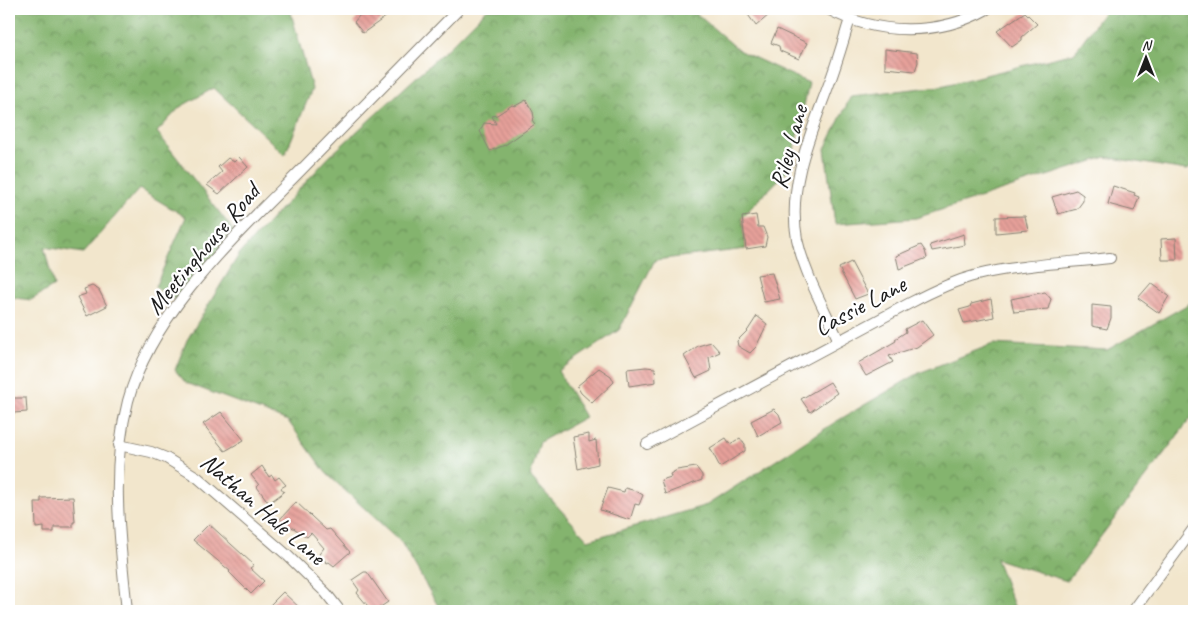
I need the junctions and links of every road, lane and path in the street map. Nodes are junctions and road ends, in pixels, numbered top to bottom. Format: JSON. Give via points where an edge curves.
{"nodes":[{"id":1,"x":459,"y":9,"type":"edge"},
{"id":2,"x":828,"y":9,"type":"edge"},
{"id":3,"x":986,"y":9,"type":"edge"},
{"id":4,"x":850,"y":19,"type":"junction"},
{"id":5,"x":1110,"y":258,"type":"dead end"},
{"id":6,"x":839,"y":341,"type":"junction"},
{"id":7,"x":647,"y":444,"type":"dead end"},
{"id":8,"x":120,"y":445,"type":"junction"},
{"id":9,"x":1194,"y":528,"type":"edge"},
{"id":10,"x":127,"y":611,"type":"edge"},
{"id":11,"x":340,"y":611,"type":"edge"},
{"id":12,"x":1133,"y":611,"type":"edge"}],
"edges":[{"from":1,"to":8,"type":"street","name":"Meetinghouse Road","via":[[233,239],[196,282],[163,325],[143,360],[128,399]]},
{"from":2,"to":4,"type":"street"},
{"from":3,"to":4,"type":"street","via":[[966,19],[928,28],[888,28]]},
{"from":4,"to":6,"type":"street","name":"Riley Lane","via":[[808,142],[795,197],[798,240],[806,267]]},
{"from":5,"to":6,"type":"street","name":"Cassie Lane","via":[[1004,270],[953,282]]},
{"from":6,"to":7,"type":"street","name":"Cassie Lane"},
{"from":8,"to":10,"type":"street","name":"Meetinghouse Road","via":[[118,525]]},
{"from":8,"to":11,"type":"street","name":"Nathan Hale Lane","via":[[166,458],[204,482],[286,555]]},
{"from":9,"to":12,"type":"street"}]}
